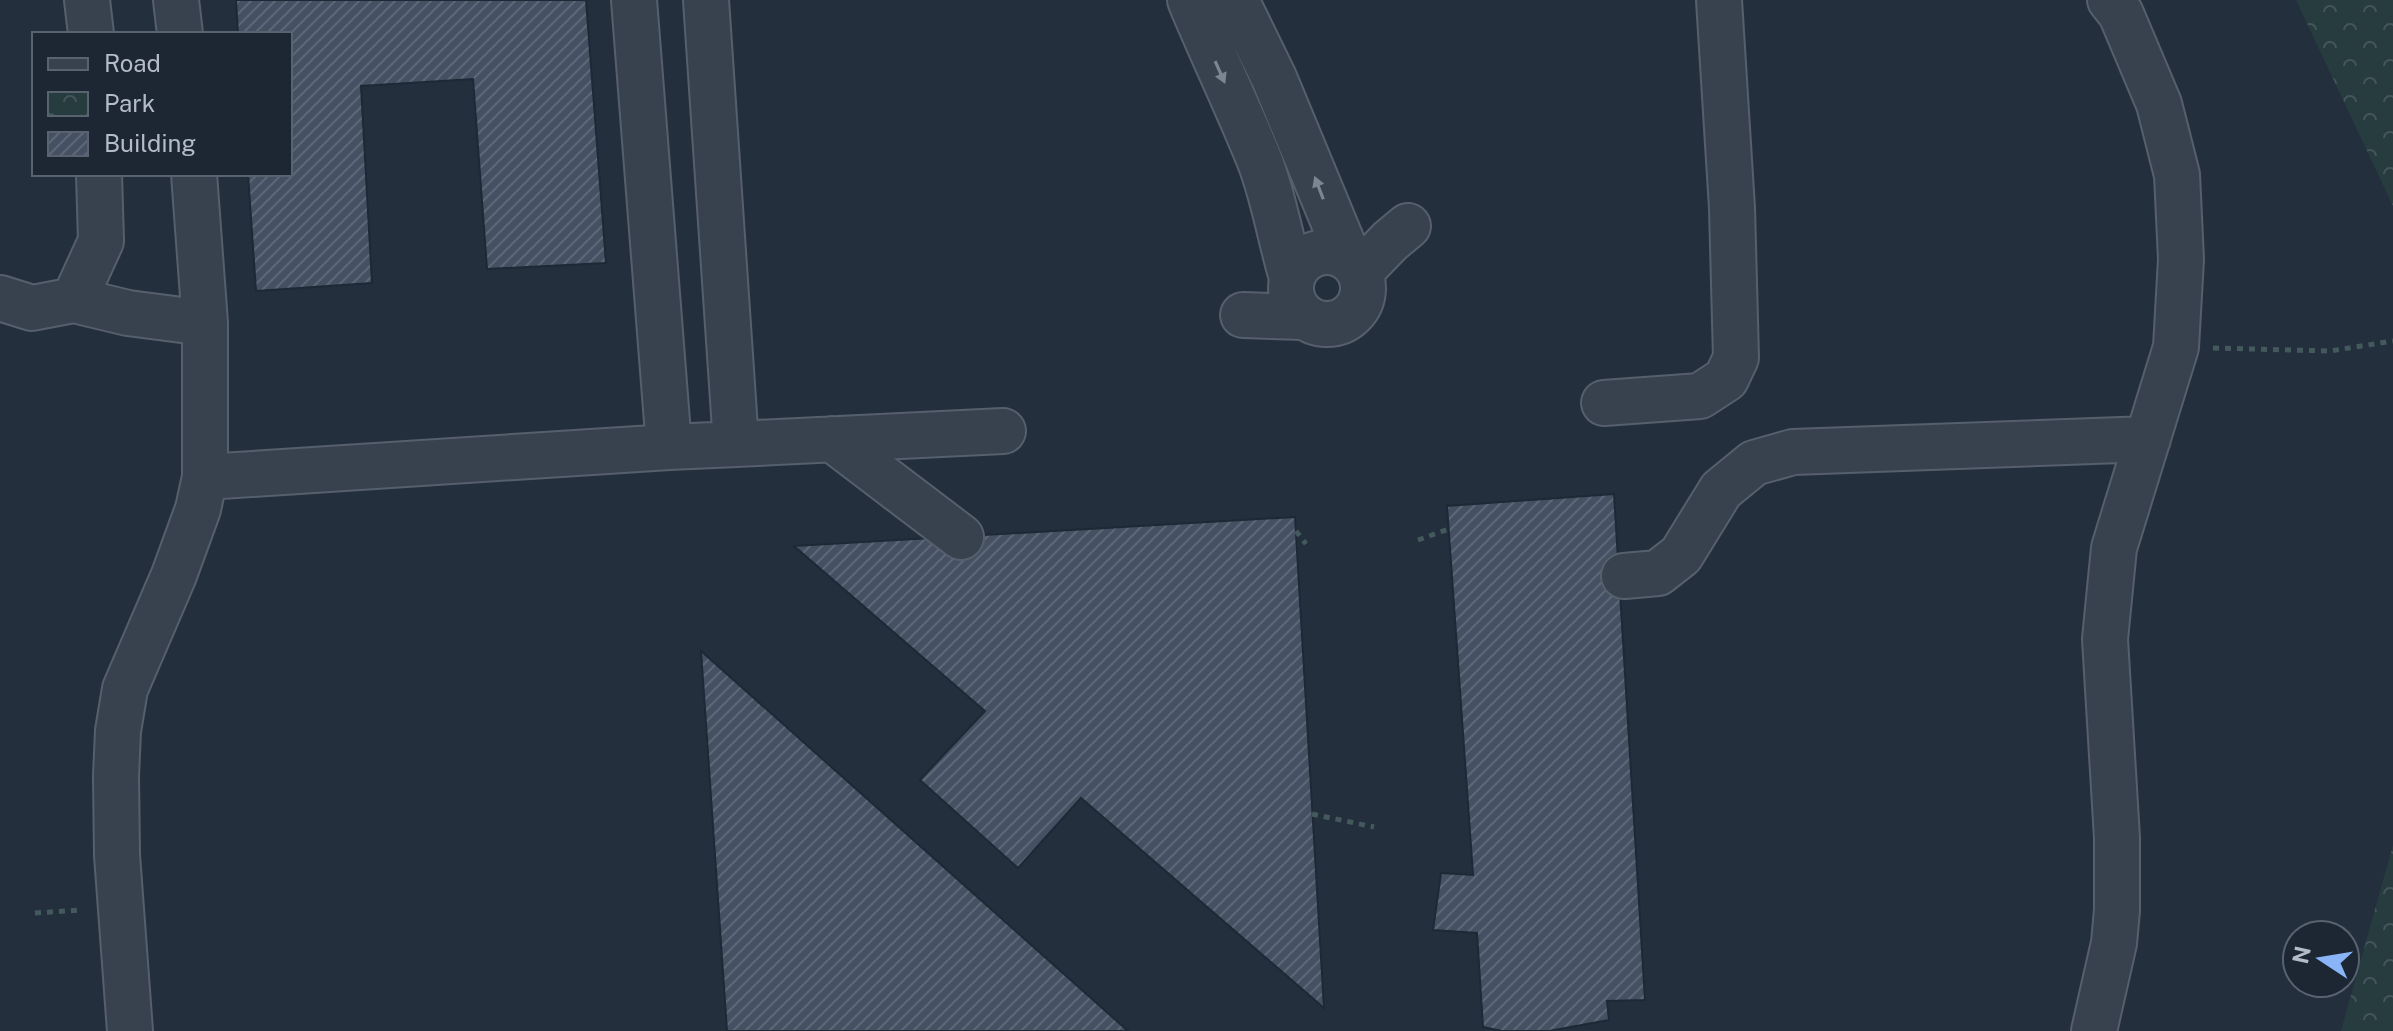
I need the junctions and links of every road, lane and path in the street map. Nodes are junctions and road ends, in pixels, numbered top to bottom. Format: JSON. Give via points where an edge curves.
{"nodes":[{"id":1,"x":87,"y":0,"type":"edge"},
{"id":2,"x":176,"y":0,"type":"edge"},
{"id":3,"x":634,"y":0,"type":"edge"},
{"id":4,"x":706,"y":0,"type":"edge"},
{"id":5,"x":1190,"y":0,"type":"edge"},
{"id":6,"x":1236,"y":0,"type":"edge"},
{"id":7,"x":1719,"y":0,"type":"edge"},
{"id":8,"x":2110,"y":0,"type":"edge"},
{"id":9,"x":91,"y":32,"type":"edge"},
{"id":10,"x":180,"y":32,"type":"edge"},
{"id":11,"x":99,"y":176,"type":"edge"},
{"id":12,"x":194,"y":176,"type":"edge"},
{"id":13,"x":1408,"y":226,"type":"dead end"},
{"id":14,"x":1355,"y":266,"type":"junction"},
{"id":15,"x":1297,"y":297,"type":"junction"},
{"id":16,"x":0,"y":298,"type":"edge"},
{"id":17,"x":74,"y":300,"type":"junction"},
{"id":18,"x":1243,"y":315,"type":"dead end"},
{"id":19,"x":205,"y":323,"type":"junction"},
{"id":20,"x":2393,"y":341,"type":"edge"},
{"id":21,"x":2176,"y":347,"type":"junction"},
{"id":22,"x":1604,"y":403,"type":"dead end"},
{"id":23,"x":1003,"y":431,"type":"dead end"},
{"id":24,"x":832,"y":439,"type":"junction"},
{"id":25,"x":2148,"y":439,"type":"junction"},
{"id":26,"x":736,"y":444,"type":"junction"},
{"id":27,"x":669,"y":447,"type":"junction"},
{"id":28,"x":205,"y":477,"type":"junction"},
{"id":29,"x":1449,"y":529,"type":"dead end"},
{"id":30,"x":1296,"y":531,"type":"dead end"},
{"id":31,"x":961,"y":537,"type":"dead end"},
{"id":32,"x":1418,"y":540,"type":"dead end"},
{"id":33,"x":1306,"y":544,"type":"dead end"},
{"id":34,"x":1624,"y":576,"type":"dead end"},
{"id":35,"x":1312,"y":814,"type":"dead end"},
{"id":36,"x":1374,"y":827,"type":"dead end"},
{"id":37,"x":83,"y":910,"type":"dead end"},
{"id":38,"x":35,"y":913,"type":"dead end"},
{"id":39,"x":130,"y":1031,"type":"edge"},
{"id":40,"x":2094,"y":1031,"type":"edge"}],
"edges":[{"from":1,"to":9,"type":"lane"},
{"from":2,"to":10,"type":"lane"},
{"from":3,"to":27,"type":"lane"},
{"from":4,"to":26,"type":"lane"},
{"from":5,"to":15,"type":"lane","one_way":true,"via":[[1259,159]]},
{"from":14,"to":6,"type":"lane","one_way":true},
{"from":7,"to":22,"type":"lane","via":[[1736,358],[1726,379],[1700,396]]},
{"from":8,"to":21,"type":"lane","via":[[2159,104],[2177,175],[2181,259]]},
{"from":11,"to":17,"type":"lane","via":[[101,241]]},
{"from":12,"to":19,"type":"lane"},
{"from":13,"to":14,"type":"lane"},
{"from":14,"to":15,"type":"lane","via":[[1339,253],[1305,259],[1297,267]]},
{"from":14,"to":15,"type":"lane","via":[[1363,297],[1338,324],[1314,323]]},
{"from":15,"to":18,"type":"lane"},
{"from":16,"to":17,"type":"lane","via":[[32,308]]},
{"from":17,"to":19,"type":"lane"},
{"from":19,"to":28,"type":"lane"},
{"from":20,"to":21,"type":"path","via":[[2330,351]]},
{"from":21,"to":25,"type":"lane"},
{"from":23,"to":24,"type":"lane"},
{"from":24,"to":26,"type":"lane"},
{"from":24,"to":31,"type":"lane"},
{"from":25,"to":34,"type":"lane","via":[[1793,452],[1754,463],[1721,490],[1681,555],[1658,573]]},
{"from":25,"to":40,"type":"lane","via":[[2114,548],[2105,639],[2117,910]]},
{"from":26,"to":27,"type":"lane"},
{"from":27,"to":28,"type":"lane"},
{"from":28,"to":39,"type":"lane","via":[[174,575],[125,689],[118,731],[117,855]]},
{"from":29,"to":32,"type":"path"},
{"from":30,"to":33,"type":"path"},
{"from":35,"to":36,"type":"path"},
{"from":37,"to":38,"type":"path"}]}
